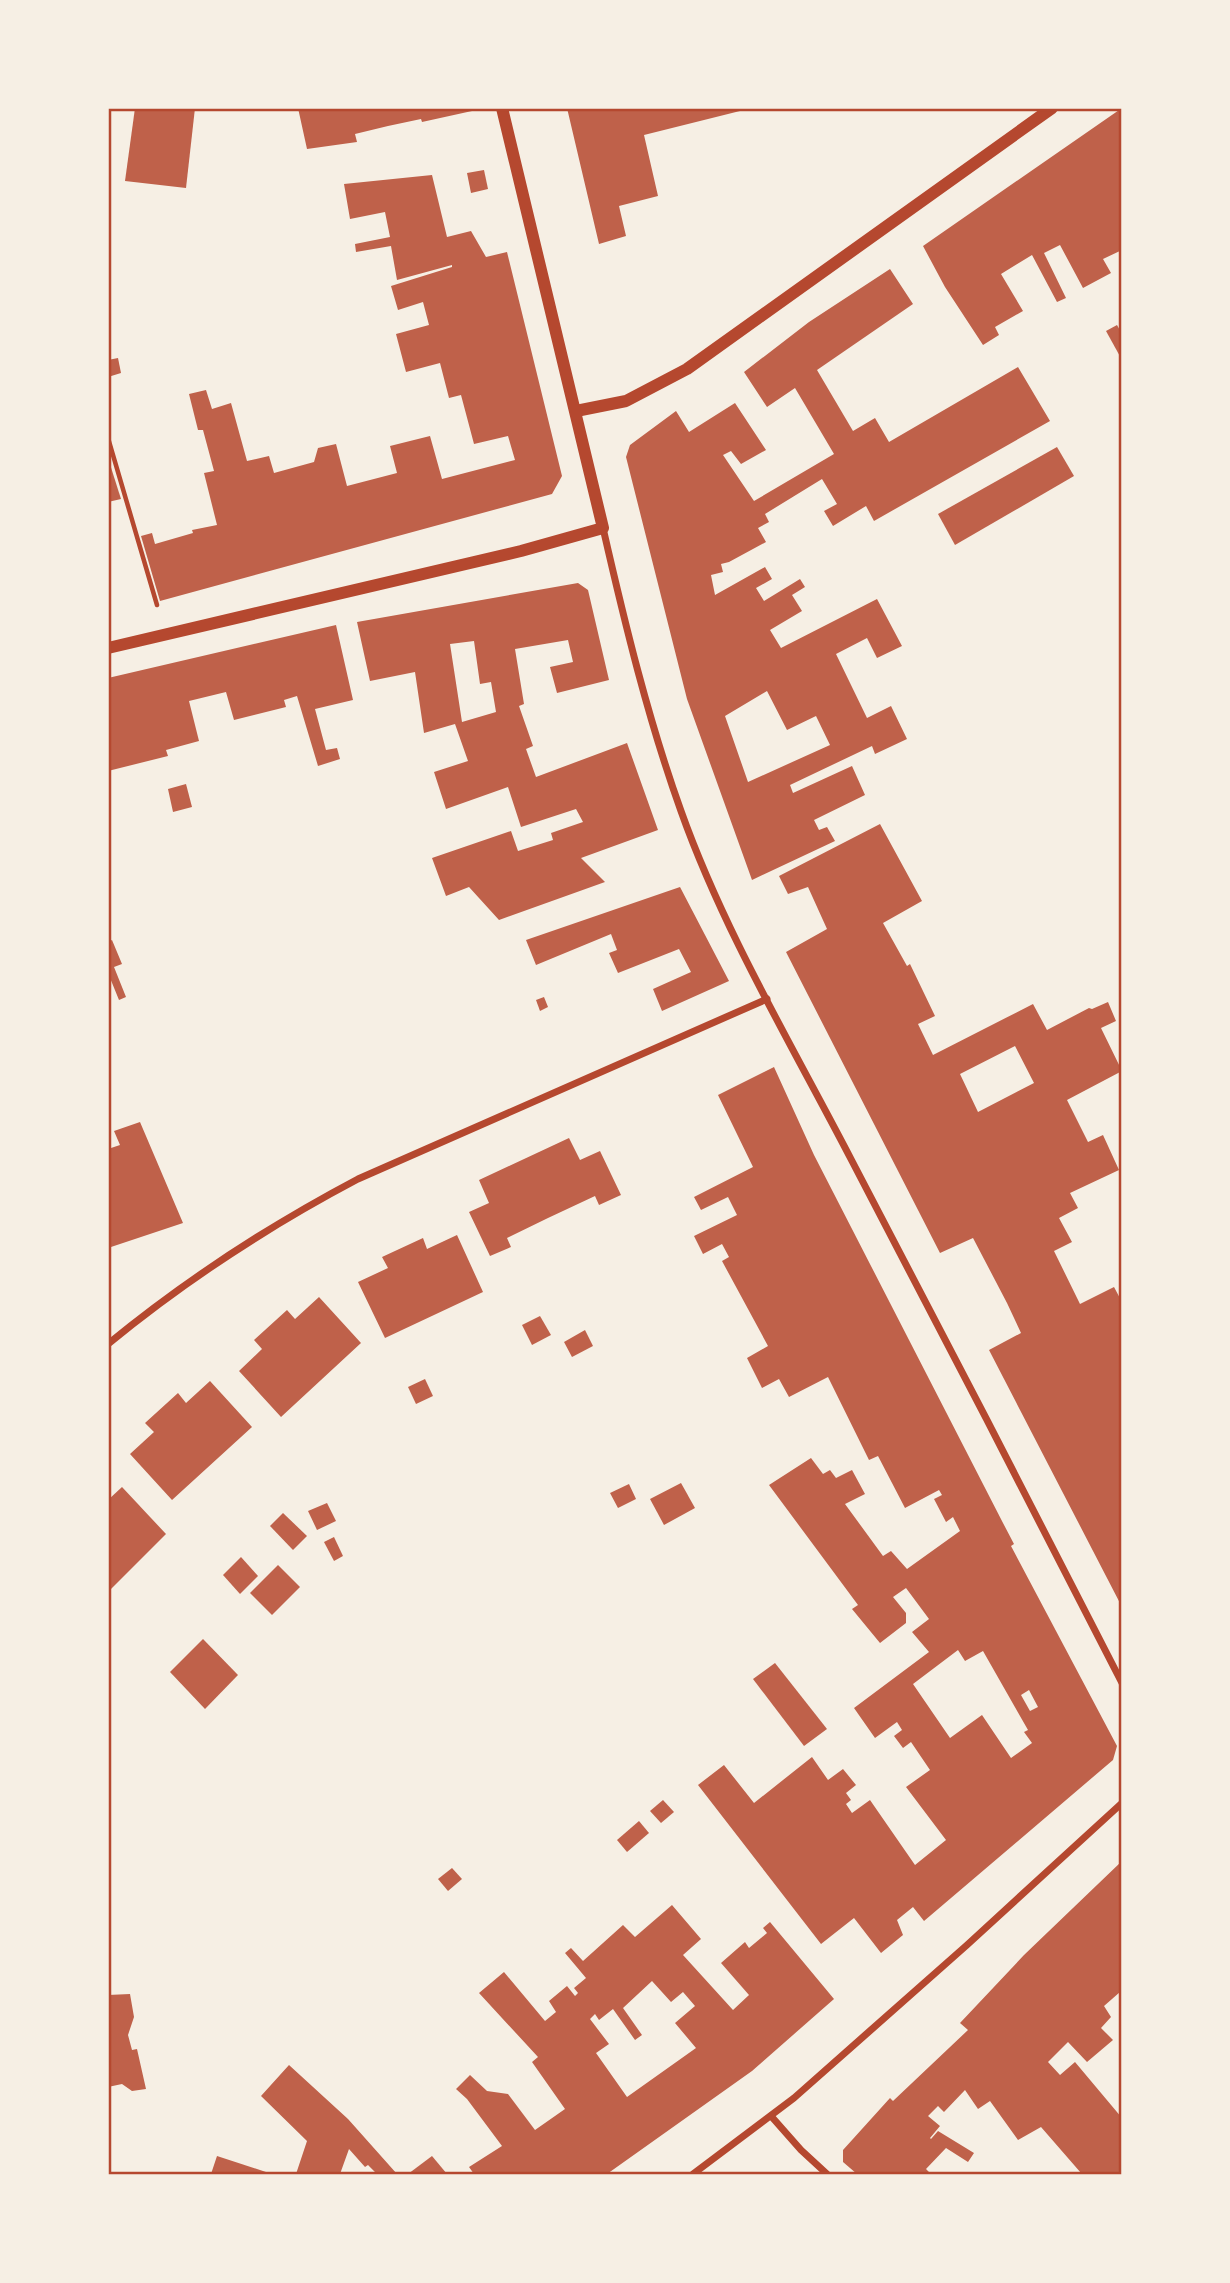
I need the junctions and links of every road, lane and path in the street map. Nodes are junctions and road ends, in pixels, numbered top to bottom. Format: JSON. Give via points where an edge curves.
{"nodes":[{"id":1,"x":502,"y":108,"type":"edge"},
{"id":2,"x":1052,"y":108,"type":"edge"},
{"id":3,"x":576,"y":411,"type":"junction"},
{"id":4,"x":108,"y":438,"type":"edge"},
{"id":5,"x":603,"y":528,"type":"junction"},
{"id":6,"x":165,"y":635,"type":"junction"},
{"id":7,"x":108,"y":648,"type":"edge"},
{"id":8,"x":767,"y":999,"type":"junction"},
{"id":9,"x":108,"y":1344,"type":"edge"},
{"id":10,"x":1122,"y":1684,"type":"edge"},
{"id":11,"x":1122,"y":1803,"type":"edge"},
{"id":12,"x":771,"y":2116,"type":"junction"},
{"id":13,"x":693,"y":2175,"type":"edge"},
{"id":14,"x":827,"y":2175,"type":"edge"}],
"edges":[{"from":1,"to":3,"type":"street"},
{"from":2,"to":3,"type":"street","via":[[687,369],[626,401]]},
{"from":3,"to":5,"type":"street"},
{"from":4,"to":6,"type":"path"},
{"from":5,"to":6,"type":"street"},
{"from":5,"to":8,"type":"street","via":[[632,653],[681,812]]},
{"from":6,"to":7,"type":"street"},
{"from":8,"to":9,"type":"street","via":[[345,1186],[207,1269]]},
{"from":8,"to":10,"type":"street"},
{"from":11,"to":12,"type":"street"},
{"from":12,"to":13,"type":"street"},
{"from":12,"to":14,"type":"street"}]}
